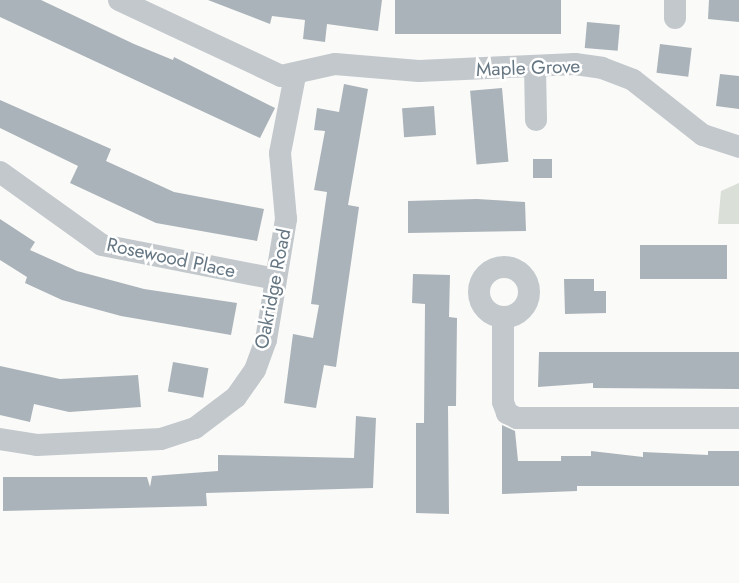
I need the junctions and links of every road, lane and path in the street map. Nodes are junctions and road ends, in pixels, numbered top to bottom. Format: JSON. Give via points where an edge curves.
{"nodes":[{"id":1,"x":119,"y":0,"type":"edge"},
{"id":2,"x":535,"y":67,"type":"junction"},
{"id":3,"x":295,"y":76,"type":"junction"},
{"id":4,"x":536,"y":120,"type":"dead end"},
{"id":5,"x":739,"y":147,"type":"edge"},
{"id":6,"x":0,"y":172,"type":"edge"},
{"id":7,"x":276,"y":279,"type":"junction"},
{"id":8,"x":503,"y":318,"type":"dead end"},
{"id":9,"x":739,"y":418,"type":"edge"},
{"id":10,"x":0,"y":440,"type":"edge"}],
"edges":[{"from":1,"to":3,"type":"street","via":[[281,76]]},
{"from":2,"to":3,"type":"street","name":"Maple Grove","via":[[419,71],[335,64]]},
{"from":2,"to":4,"type":"street"},
{"from":2,"to":5,"type":"street","name":"Maple Grove","via":[[575,64],[617,72],[703,135]]},
{"from":3,"to":7,"type":"street","name":"Oakridge Road","via":[[280,153],[286,219]]},
{"from":6,"to":7,"type":"street","name":"Rosewood Place","via":[[102,245]]},
{"from":7,"to":10,"type":"street","name":"Oakridge Road","via":[[266,340],[255,370],[236,396],[202,424],[178,435],[144,441],[37,445]]},
{"from":8,"to":9,"type":"street","via":[[503,402],[507,413],[517,418]]}]}
